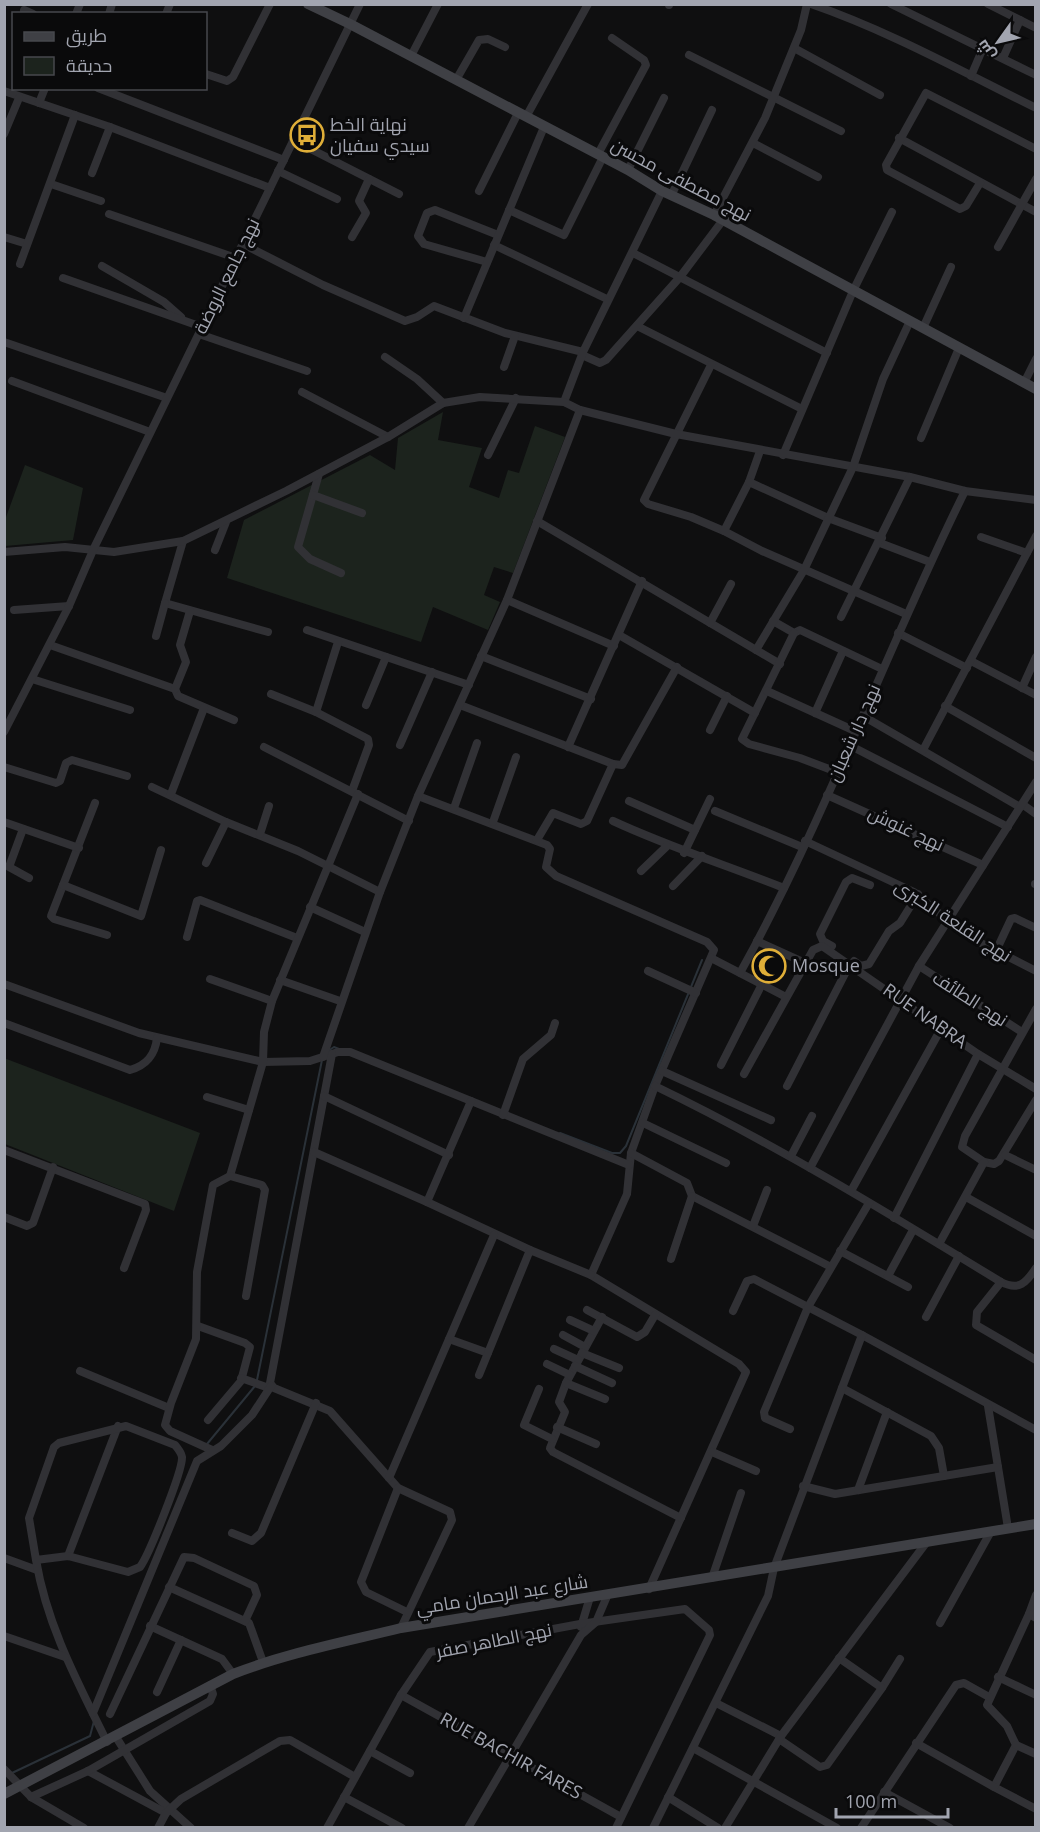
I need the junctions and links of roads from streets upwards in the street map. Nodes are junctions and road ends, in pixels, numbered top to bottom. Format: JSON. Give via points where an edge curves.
{"nodes":[{"id":1,"x":270,"y":4,"type":"edge"},
{"id":2,"x":308,"y":4,"type":"edge"},
{"id":3,"x":360,"y":4,"type":"edge"},
{"id":4,"x":438,"y":4,"type":"edge"},
{"id":5,"x":588,"y":4,"type":"edge"},
{"id":6,"x":809,"y":4,"type":"edge"},
{"id":7,"x":891,"y":4,"type":"edge"},
{"id":8,"x":988,"y":4,"type":"edge"},
{"id":9,"x":24,"y":10,"type":"dead end"},
{"id":10,"x":28,"y":12,"type":"edge"},
{"id":11,"x":1020,"y":20,"type":"junction"},
{"id":12,"x":350,"y":24,"type":"junction"},
{"id":13,"x":1035,"y":28,"type":"edge"},
{"id":14,"x":612,"y":38,"type":"dead end"},
{"id":15,"x":505,"y":46,"type":"dead end"},
{"id":16,"x":794,"y":48,"type":"junction"},
{"id":17,"x":983,"y":48,"type":"junction"},
{"id":18,"x":689,"y":55,"type":"dead end"},
{"id":19,"x":411,"y":56,"type":"junction"},
{"id":20,"x":1003,"y":58,"type":"junction"},
{"id":21,"x":207,"y":74,"type":"edge"},
{"id":22,"x":1035,"y":75,"type":"edge"},
{"id":23,"x":971,"y":76,"type":"junction"},
{"id":24,"x":456,"y":80,"type":"junction"},
{"id":25,"x":44,"y":90,"type":"edge"},
{"id":26,"x":103,"y":90,"type":"edge"},
{"id":27,"x":4,"y":92,"type":"edge"},
{"id":28,"x":880,"y":95,"type":"dead end"},
{"id":29,"x":772,"y":97,"type":"junction"},
{"id":30,"x":19,"y":98,"type":"junction"},
{"id":31,"x":664,"y":98,"type":"dead end"},
{"id":32,"x":39,"y":102,"type":"junction"},
{"id":33,"x":1035,"y":108,"type":"edge"},
{"id":34,"x":712,"y":110,"type":"dead end"},
{"id":35,"x":75,"y":115,"type":"junction"},
{"id":36,"x":522,"y":115,"type":"junction"},
{"id":37,"x":110,"y":127,"type":"junction"},
{"id":38,"x":544,"y":127,"type":"junction"},
{"id":39,"x":841,"y":131,"type":"dead end"},
{"id":40,"x":4,"y":134,"type":"edge"},
{"id":41,"x":899,"y":138,"type":"junction"},
{"id":42,"x":293,"y":140,"type":"junction"},
{"id":43,"x":753,"y":143,"type":"junction"},
{"id":44,"x":1035,"y":149,"type":"edge"},
{"id":45,"x":601,"y":156,"type":"junction"},
{"id":46,"x":284,"y":160,"type":"junction"},
{"id":47,"x":628,"y":170,"type":"junction"},
{"id":48,"x":278,"y":171,"type":"junction"},
{"id":49,"x":92,"y":174,"type":"dead end"},
{"id":50,"x":818,"y":177,"type":"dead end"},
{"id":51,"x":369,"y":178,"type":"junction"},
{"id":52,"x":1035,"y":179,"type":"edge"},
{"id":53,"x":51,"y":183,"type":"junction"},
{"id":54,"x":980,"y":183,"type":"junction"},
{"id":55,"x":270,"y":188,"type":"junction"},
{"id":56,"x":479,"y":191,"type":"dead end"},
{"id":57,"x":667,"y":192,"type":"junction"},
{"id":58,"x":399,"y":194,"type":"dead end"},
{"id":59,"x":337,"y":199,"type":"dead end"},
{"id":60,"x":101,"y":201,"type":"dead end"},
{"id":61,"x":1022,"y":204,"type":"junction"},
{"id":62,"x":509,"y":210,"type":"junction"},
{"id":63,"x":892,"y":212,"type":"dead end"},
{"id":64,"x":1035,"y":212,"type":"edge"},
{"id":65,"x":110,"y":214,"type":"dead end"},
{"id":66,"x":719,"y":218,"type":"junction"},
{"id":67,"x":498,"y":235,"type":"junction"},
{"id":68,"x":4,"y":237,"type":"edge"},
{"id":69,"x":352,"y":237,"type":"dead end"},
{"id":70,"x":27,"y":244,"type":"junction"},
{"id":71,"x":243,"y":244,"type":"junction"},
{"id":72,"x":494,"y":245,"type":"junction"},
{"id":73,"x":998,"y":247,"type":"dead end"},
{"id":74,"x":633,"y":253,"type":"junction"},
{"id":75,"x":236,"y":258,"type":"junction"},
{"id":76,"x":487,"y":262,"type":"junction"},
{"id":77,"x":20,"y":264,"type":"dead end"},
{"id":78,"x":102,"y":266,"type":"dead end"},
{"id":79,"x":951,"y":267,"type":"dead end"},
{"id":80,"x":680,"y":277,"type":"junction"},
{"id":81,"x":63,"y":278,"type":"dead end"},
{"id":82,"x":853,"y":291,"type":"junction"},
{"id":83,"x":608,"y":299,"type":"junction"},
{"id":84,"x":464,"y":318,"type":"junction"},
{"id":85,"x":185,"y":320,"type":"junction"},
{"id":86,"x":910,"y":321,"type":"junction"},
{"id":87,"x":637,"y":326,"type":"junction"},
{"id":88,"x":923,"y":328,"type":"junction"},
{"id":89,"x":200,"y":331,"type":"junction"},
{"id":90,"x":515,"y":336,"type":"junction"},
{"id":91,"x":4,"y":342,"type":"edge"},
{"id":92,"x":959,"y":348,"type":"junction"},
{"id":93,"x":582,"y":353,"type":"junction"},
{"id":94,"x":827,"y":353,"type":"junction"},
{"id":95,"x":385,"y":357,"type":"dead end"},
{"id":96,"x":1035,"y":359,"type":"edge"},
{"id":97,"x":711,"y":365,"type":"junction"},
{"id":98,"x":504,"y":367,"type":"dead end"},
{"id":99,"x":307,"y":371,"type":"dead end"},
{"id":100,"x":12,"y":381,"type":"dead end"},
{"id":101,"x":1024,"y":383,"type":"junction"},
{"id":102,"x":1035,"y":389,"type":"edge"},
{"id":103,"x":302,"y":392,"type":"dead end"},
{"id":104,"x":167,"y":398,"type":"junction"},
{"id":105,"x":516,"y":398,"type":"junction"},
{"id":106,"x":564,"y":402,"type":"junction"},
{"id":107,"x":442,"y":403,"type":"junction"},
{"id":108,"x":802,"y":409,"type":"junction"},
{"id":109,"x":580,"y":410,"type":"junction"},
{"id":110,"x":150,"y":432,"type":"junction"},
{"id":111,"x":676,"y":434,"type":"junction"},
{"id":112,"x":388,"y":437,"type":"junction"},
{"id":113,"x":921,"y":438,"type":"dead end"},
{"id":114,"x":760,"y":451,"type":"junction"},
{"id":115,"x":488,"y":455,"type":"dead end"},
{"id":116,"x":783,"y":455,"type":"junction"},
{"id":117,"x":853,"y":467,"type":"junction"},
{"id":118,"x":319,"y":474,"type":"junction"},
{"id":119,"x":910,"y":477,"type":"junction"},
{"id":120,"x":749,"y":482,"type":"junction"},
{"id":121,"x":965,"y":491,"type":"junction"},
{"id":122,"x":313,"y":495,"type":"junction"},
{"id":123,"x":1035,"y":500,"type":"edge"},
{"id":124,"x":362,"y":513,"type":"dead end"},
{"id":125,"x":828,"y":518,"type":"junction"},
{"id":126,"x":537,"y":521,"type":"junction"},
{"id":127,"x":226,"y":522,"type":"junction"},
{"id":128,"x":724,"y":531,"type":"junction"},
{"id":129,"x":1035,"y":536,"type":"edge"},
{"id":130,"x":981,"y":537,"type":"dead end"},
{"id":131,"x":183,"y":541,"type":"junction"},
{"id":132,"x":881,"y":541,"type":"junction"},
{"id":133,"x":94,"y":548,"type":"junction"},
{"id":134,"x":215,"y":550,"type":"dead end"},
{"id":135,"x":4,"y":552,"type":"edge"},
{"id":136,"x":1027,"y":553,"type":"junction"},
{"id":137,"x":930,"y":562,"type":"junction"},
{"id":138,"x":804,"y":570,"type":"junction"},
{"id":139,"x":341,"y":573,"type":"dead end"},
{"id":140,"x":642,"y":581,"type":"junction"},
{"id":141,"x":731,"y":584,"type":"dead end"},
{"id":142,"x":853,"y":592,"type":"junction"},
{"id":143,"x":507,"y":600,"type":"junction"},
{"id":144,"x":165,"y":603,"type":"junction"},
{"id":145,"x":69,"y":606,"type":"junction"},
{"id":146,"x":14,"y":610,"type":"dead end"},
{"id":147,"x":190,"y":611,"type":"junction"},
{"id":148,"x":906,"y":614,"type":"junction"},
{"id":149,"x":842,"y":617,"type":"dead end"},
{"id":150,"x":772,"y":621,"type":"junction"},
{"id":151,"x":710,"y":623,"type":"junction"},
{"id":152,"x":307,"y":630,"type":"dead end"},
{"id":153,"x":268,"y":632,"type":"dead end"},
{"id":154,"x":794,"y":633,"type":"junction"},
{"id":155,"x":898,"y":633,"type":"junction"},
{"id":156,"x":619,"y":635,"type":"junction"},
{"id":157,"x":156,"y":636,"type":"dead end"},
{"id":158,"x":338,"y":642,"type":"junction"},
{"id":159,"x":50,"y":645,"type":"junction"},
{"id":160,"x":614,"y":646,"type":"junction"},
{"id":161,"x":756,"y":650,"type":"junction"},
{"id":162,"x":843,"y":651,"type":"junction"},
{"id":163,"x":481,"y":656,"type":"junction"},
{"id":164,"x":386,"y":657,"type":"junction"},
{"id":165,"x":1035,"y":657,"type":"edge"},
{"id":166,"x":780,"y":664,"type":"junction"},
{"id":167,"x":969,"y":665,"type":"junction"},
{"id":168,"x":677,"y":667,"type":"junction"},
{"id":169,"x":882,"y":669,"type":"junction"},
{"id":170,"x":432,"y":672,"type":"junction"},
{"id":171,"x":32,"y":679,"type":"junction"},
{"id":172,"x":469,"y":685,"type":"junction"},
{"id":173,"x":1022,"y":688,"type":"junction"},
{"id":174,"x":174,"y":689,"type":"junction"},
{"id":175,"x":767,"y":691,"type":"junction"},
{"id":176,"x":272,"y":694,"type":"dead end"},
{"id":177,"x":1035,"y":695,"type":"edge"},
{"id":178,"x":727,"y":696,"type":"junction"},
{"id":179,"x":591,"y":699,"type":"junction"},
{"id":180,"x":366,"y":705,"type":"dead end"},
{"id":181,"x":460,"y":705,"type":"junction"},
{"id":182,"x":945,"y":706,"type":"junction"},
{"id":183,"x":204,"y":708,"type":"junction"},
{"id":184,"x":130,"y":710,"type":"dead end"},
{"id":185,"x":316,"y":712,"type":"junction"},
{"id":186,"x":815,"y":713,"type":"junction"},
{"id":187,"x":755,"y":714,"type":"junction"},
{"id":188,"x":862,"y":716,"type":"junction"},
{"id":189,"x":234,"y":720,"type":"dead end"},
{"id":190,"x":710,"y":730,"type":"dead end"},
{"id":191,"x":855,"y":731,"type":"junction"},
{"id":192,"x":4,"y":732,"type":"edge"},
{"id":193,"x":477,"y":743,"type":"dead end"},
{"id":194,"x":400,"y":745,"type":"dead end"},
{"id":195,"x":849,"y":745,"type":"junction"},
{"id":196,"x":264,"y":747,"type":"dead end"},
{"id":197,"x":568,"y":747,"type":"junction"},
{"id":198,"x":923,"y":750,"type":"junction"},
{"id":199,"x":516,"y":757,"type":"dead end"},
{"id":200,"x":1035,"y":758,"type":"edge"},
{"id":201,"x":614,"y":764,"type":"junction"},
{"id":202,"x":4,"y":767,"type":"edge"},
{"id":203,"x":837,"y":772,"type":"junction"},
{"id":204,"x":127,"y":776,"type":"dead end"},
{"id":205,"x":1035,"y":782,"type":"edge"},
{"id":206,"x":152,"y":787,"type":"dead end"},
{"id":207,"x":355,"y":793,"type":"junction"},
{"id":208,"x":171,"y":794,"type":"junction"},
{"id":209,"x":827,"y":795,"type":"junction"},
{"id":210,"x":418,"y":796,"type":"junction"},
{"id":211,"x":710,"y":799,"type":"dead end"},
{"id":212,"x":629,"y":801,"type":"dead end"},
{"id":213,"x":95,"y":803,"type":"dead end"},
{"id":214,"x":1021,"y":805,"type":"junction"},
{"id":215,"x":269,"y":806,"type":"dead end"},
{"id":216,"x":454,"y":808,"type":"junction"},
{"id":217,"x":716,"y":811,"type":"dead end"},
{"id":218,"x":1035,"y":814,"type":"edge"},
{"id":219,"x":409,"y":821,"type":"junction"},
{"id":220,"x":613,"y":821,"type":"dead end"},
{"id":221,"x":4,"y":822,"type":"edge"},
{"id":222,"x":226,"y":822,"type":"junction"},
{"id":223,"x":493,"y":822,"type":"junction"},
{"id":224,"x":1008,"y":827,"type":"junction"},
{"id":225,"x":23,"y":829,"type":"junction"},
{"id":226,"x":695,"y":830,"type":"junction"},
{"id":227,"x":260,"y":834,"type":"junction"},
{"id":228,"x":537,"y":840,"type":"junction"},
{"id":229,"x":803,"y":844,"type":"junction"},
{"id":230,"x":667,"y":846,"type":"junction"},
{"id":231,"x":79,"y":848,"type":"junction"},
{"id":232,"x":160,"y":850,"type":"dead end"},
{"id":233,"x":684,"y":853,"type":"junction"},
{"id":234,"x":702,"y":856,"type":"junction"},
{"id":235,"x":206,"y":863,"type":"dead end"},
{"id":236,"x":983,"y":865,"type":"junction"},
{"id":237,"x":329,"y":866,"type":"junction"},
{"id":238,"x":641,"y":871,"type":"dead end"},
{"id":239,"x":29,"y":878,"type":"dead end"},
{"id":240,"x":63,"y":885,"type":"junction"},
{"id":241,"x":870,"y":885,"type":"dead end"},
{"id":242,"x":673,"y":886,"type":"dead end"},
{"id":243,"x":784,"y":888,"type":"junction"},
{"id":244,"x":380,"y":892,"type":"junction"},
{"id":245,"x":918,"y":894,"type":"junction"},
{"id":246,"x":310,"y":907,"type":"junction"},
{"id":247,"x":947,"y":920,"type":"junction"},
{"id":248,"x":1035,"y":928,"type":"edge"},
{"id":249,"x":365,"y":932,"type":"junction"},
{"id":250,"x":107,"y":935,"type":"dead end"},
{"id":251,"x":188,"y":937,"type":"dead end"},
{"id":252,"x":297,"y":938,"type":"junction"},
{"id":253,"x":757,"y":941,"type":"junction"},
{"id":254,"x":996,"y":951,"type":"junction"},
{"id":255,"x":711,"y":958,"type":"junction"},
{"id":256,"x":805,"y":963,"type":"junction"},
{"id":257,"x":850,"y":964,"type":"junction"},
{"id":258,"x":919,"y":966,"type":"junction"},
{"id":259,"x":648,"y":971,"type":"dead end"},
{"id":260,"x":1035,"y":971,"type":"edge"},
{"id":261,"x":740,"y":973,"type":"junction"},
{"id":262,"x":210,"y":979,"type":"dead end"},
{"id":263,"x":280,"y":980,"type":"junction"},
{"id":264,"x":4,"y":984,"type":"edge"},
{"id":265,"x":762,"y":984,"type":"junction"},
{"id":266,"x":696,"y":993,"type":"junction"},
{"id":267,"x":786,"y":997,"type":"junction"},
{"id":268,"x":902,"y":999,"type":"junction"},
{"id":269,"x":340,"y":1001,"type":"junction"},
{"id":270,"x":272,"y":1002,"type":"junction"},
{"id":271,"x":1035,"y":1009,"type":"edge"},
{"id":272,"x":4,"y":1023,"type":"edge"},
{"id":273,"x":555,"y":1023,"type":"dead end"},
{"id":274,"x":942,"y":1027,"type":"junction"},
{"id":275,"x":1022,"y":1032,"type":"junction"},
{"id":276,"x":157,"y":1038,"type":"junction"},
{"id":277,"x":332,"y":1054,"type":"junction"},
{"id":278,"x":978,"y":1054,"type":"junction"},
{"id":279,"x":323,"y":1057,"type":"junction"},
{"id":280,"x":263,"y":1062,"type":"junction"},
{"id":281,"x":721,"y":1065,"type":"dead end"},
{"id":282,"x":1001,"y":1069,"type":"junction"},
{"id":283,"x":662,"y":1071,"type":"junction"},
{"id":284,"x":744,"y":1074,"type":"dead end"},
{"id":285,"x":655,"y":1086,"type":"junction"},
{"id":286,"x":787,"y":1086,"type":"dead end"},
{"id":287,"x":1035,"y":1089,"type":"edge"},
{"id":288,"x":324,"y":1096,"type":"junction"},
{"id":289,"x":207,"y":1097,"type":"dead end"},
{"id":290,"x":1035,"y":1100,"type":"edge"},
{"id":291,"x":471,"y":1101,"type":"junction"},
{"id":292,"x":249,"y":1110,"type":"junction"},
{"id":293,"x":503,"y":1115,"type":"junction"},
{"id":294,"x":812,"y":1116,"type":"dead end"},
{"id":295,"x":771,"y":1120,"type":"dead end"},
{"id":296,"x":643,"y":1123,"type":"junction"},
{"id":297,"x":4,"y":1150,"type":"edge"},
{"id":298,"x":314,"y":1152,"type":"junction"},
{"id":299,"x":631,"y":1153,"type":"junction"},
{"id":300,"x":449,"y":1155,"type":"junction"},
{"id":301,"x":1005,"y":1155,"type":"junction"},
{"id":302,"x":791,"y":1156,"type":"junction"},
{"id":303,"x":984,"y":1162,"type":"junction"},
{"id":304,"x":726,"y":1163,"type":"dead end"},
{"id":305,"x":629,"y":1165,"type":"junction"},
{"id":306,"x":52,"y":1167,"type":"junction"},
{"id":307,"x":810,"y":1168,"type":"junction"},
{"id":308,"x":1035,"y":1170,"type":"edge"},
{"id":309,"x":230,"y":1176,"type":"junction"},
{"id":310,"x":767,"y":1190,"type":"dead end"},
{"id":311,"x":851,"y":1191,"type":"junction"},
{"id":312,"x":692,"y":1196,"type":"junction"},
{"id":313,"x":966,"y":1197,"type":"junction"},
{"id":314,"x":428,"y":1202,"type":"junction"},
{"id":315,"x":869,"y":1203,"type":"junction"},
{"id":316,"x":4,"y":1217,"type":"edge"},
{"id":317,"x":894,"y":1218,"type":"junction"},
{"id":318,"x":753,"y":1226,"type":"junction"},
{"id":319,"x":913,"y":1230,"type":"junction"},
{"id":320,"x":494,"y":1235,"type":"junction"},
{"id":321,"x":1035,"y":1236,"type":"edge"},
{"id":322,"x":939,"y":1244,"type":"junction"},
{"id":323,"x":530,"y":1250,"type":"junction"},
{"id":324,"x":840,"y":1251,"type":"junction"},
{"id":325,"x":959,"y":1256,"type":"junction"},
{"id":326,"x":671,"y":1259,"type":"dead end"},
{"id":327,"x":124,"y":1268,"type":"dead end"},
{"id":328,"x":831,"y":1268,"type":"junction"},
{"id":329,"x":1035,"y":1268,"type":"edge"},
{"id":330,"x":591,"y":1275,"type":"junction"},
{"id":331,"x":888,"y":1276,"type":"junction"},
{"id":332,"x":1001,"y":1282,"type":"junction"},
{"id":333,"x":908,"y":1287,"type":"dead end"},
{"id":334,"x":246,"y":1296,"type":"dead end"},
{"id":335,"x":808,"y":1307,"type":"junction"},
{"id":336,"x":587,"y":1310,"type":"dead end"},
{"id":337,"x":733,"y":1311,"type":"dead end"},
{"id":338,"x":655,"y":1315,"type":"junction"},
{"id":339,"x":602,"y":1317,"type":"junction"},
{"id":340,"x":926,"y":1317,"type":"dead end"},
{"id":341,"x":570,"y":1320,"type":"dead end"},
{"id":342,"x":198,"y":1326,"type":"junction"},
{"id":343,"x":594,"y":1331,"type":"junction"},
{"id":344,"x":563,"y":1335,"type":"dead end"},
{"id":345,"x":862,"y":1335,"type":"junction"},
{"id":346,"x":449,"y":1338,"type":"junction"},
{"id":347,"x":554,"y":1349,"type":"dead end"},
{"id":348,"x":488,"y":1353,"type":"junction"},
{"id":349,"x":580,"y":1357,"type":"junction"},
{"id":350,"x":1035,"y":1360,"type":"edge"},
{"id":351,"x":547,"y":1364,"type":"dead end"},
{"id":352,"x":619,"y":1368,"type":"dead end"},
{"id":353,"x":80,"y":1371,"type":"dead end"},
{"id":354,"x":479,"y":1375,"type":"dead end"},
{"id":355,"x":242,"y":1378,"type":"junction"},
{"id":356,"x":568,"y":1379,"type":"junction"},
{"id":357,"x":612,"y":1383,"type":"dead end"},
{"id":358,"x":270,"y":1387,"type":"junction"},
{"id":359,"x":842,"y":1388,"type":"junction"},
{"id":360,"x":539,"y":1389,"type":"dead end"},
{"id":361,"x":605,"y":1399,"type":"dead end"},
{"id":362,"x":316,"y":1403,"type":"junction"},
{"id":363,"x":988,"y":1406,"type":"junction"},
{"id":364,"x":170,"y":1408,"type":"junction"},
{"id":365,"x":887,"y":1412,"type":"junction"},
{"id":366,"x":208,"y":1420,"type":"dead end"},
{"id":367,"x":118,"y":1426,"type":"junction"},
{"id":368,"x":557,"y":1427,"type":"junction"},
{"id":369,"x":790,"y":1429,"type":"dead end"},
{"id":370,"x":1035,"y":1430,"type":"edge"},
{"id":371,"x":552,"y":1439,"type":"junction"},
{"id":372,"x":596,"y":1444,"type":"dead end"},
{"id":373,"x":212,"y":1450,"type":"junction"},
{"id":374,"x":712,"y":1452,"type":"junction"},
{"id":375,"x":998,"y":1467,"type":"junction"},
{"id":376,"x":756,"y":1470,"type":"dead end"},
{"id":377,"x":944,"y":1476,"type":"junction"},
{"id":378,"x":389,"y":1478,"type":"junction"},
{"id":379,"x":804,"y":1486,"type":"junction"},
{"id":380,"x":398,"y":1488,"type":"junction"},
{"id":381,"x":858,"y":1490,"type":"junction"},
{"id":382,"x":741,"y":1493,"type":"dead end"},
{"id":383,"x":681,"y":1518,"type":"junction"},
{"id":384,"x":1035,"y":1524,"type":"edge"},
{"id":385,"x":1008,"y":1528,"type":"junction"},
{"id":386,"x":232,"y":1533,"type":"dead end"},
{"id":387,"x":990,"y":1533,"type":"junction"},
{"id":388,"x":926,"y":1543,"type":"junction"},
{"id":389,"x":68,"y":1556,"type":"junction"},
{"id":390,"x":4,"y":1558,"type":"edge"},
{"id":391,"x":36,"y":1560,"type":"junction"},
{"id":392,"x":774,"y":1568,"type":"junction"},
{"id":393,"x":38,"y":1570,"type":"junction"},
{"id":394,"x":712,"y":1578,"type":"junction"},
{"id":395,"x":169,"y":1587,"type":"junction"},
{"id":396,"x":649,"y":1589,"type":"junction"},
{"id":397,"x":608,"y":1594,"type":"junction"},
{"id":398,"x":1035,"y":1595,"type":"edge"},
{"id":399,"x":590,"y":1597,"type":"junction"},
{"id":400,"x":407,"y":1612,"type":"junction"},
{"id":401,"x":1032,"y":1616,"type":"edge"},
{"id":402,"x":245,"y":1621,"type":"junction"},
{"id":403,"x":596,"y":1622,"type":"junction"},
{"id":404,"x":940,"y":1623,"type":"dead end"},
{"id":405,"x":580,"y":1624,"type":"junction"},
{"id":406,"x":150,"y":1626,"type":"junction"},
{"id":407,"x":401,"y":1628,"type":"junction"},
{"id":408,"x":581,"y":1635,"type":"junction"},
{"id":409,"x":4,"y":1636,"type":"edge"},
{"id":410,"x":181,"y":1640,"type":"junction"},
{"id":411,"x":65,"y":1657,"type":"junction"},
{"id":412,"x":839,"y":1658,"type":"junction"},
{"id":413,"x":900,"y":1659,"type":"dead end"},
{"id":414,"x":263,"y":1662,"type":"junction"},
{"id":415,"x":233,"y":1674,"type":"junction"},
{"id":416,"x":999,"y":1677,"type":"junction"},
{"id":417,"x":210,"y":1685,"type":"junction"},
{"id":418,"x":882,"y":1688,"type":"junction"},
{"id":419,"x":157,"y":1692,"type":"dead end"},
{"id":420,"x":401,"y":1695,"type":"junction"},
{"id":421,"x":1035,"y":1695,"type":"edge"},
{"id":422,"x":989,"y":1697,"type":"junction"},
{"id":423,"x":716,"y":1703,"type":"junction"},
{"id":424,"x":93,"y":1713,"type":"junction"},
{"id":425,"x":110,"y":1714,"type":"dead end"},
{"id":426,"x":780,"y":1738,"type":"junction"},
{"id":427,"x":111,"y":1740,"type":"junction"},
{"id":428,"x":916,"y":1743,"type":"junction"},
{"id":429,"x":1016,"y":1745,"type":"junction"},
{"id":430,"x":693,"y":1748,"type":"junction"},
{"id":431,"x":124,"y":1750,"type":"junction"},
{"id":432,"x":370,"y":1751,"type":"junction"},
{"id":433,"x":1035,"y":1754,"type":"edge"},
{"id":434,"x":509,"y":1755,"type":"junction"},
{"id":435,"x":4,"y":1769,"type":"edge"},
{"id":436,"x":88,"y":1771,"type":"junction"},
{"id":437,"x":410,"y":1773,"type":"dead end"},
{"id":438,"x":355,"y":1777,"type":"junction"},
{"id":439,"x":753,"y":1781,"type":"junction"},
{"id":440,"x":20,"y":1786,"type":"junction"},
{"id":441,"x":994,"y":1787,"type":"junction"},
{"id":442,"x":884,"y":1792,"type":"junction"},
{"id":443,"x":4,"y":1794,"type":"edge"},
{"id":444,"x":31,"y":1797,"type":"junction"},
{"id":445,"x":344,"y":1797,"type":"junction"},
{"id":446,"x":668,"y":1797,"type":"junction"},
{"id":447,"x":1035,"y":1809,"type":"edge"},
{"id":448,"x":168,"y":1811,"type":"junction"},
{"id":449,"x":621,"y":1817,"type":"junction"},
{"id":450,"x":84,"y":1827,"type":"edge"},
{"id":451,"x":158,"y":1827,"type":"edge"},
{"id":452,"x":191,"y":1827,"type":"edge"},
{"id":453,"x":327,"y":1827,"type":"edge"},
{"id":454,"x":402,"y":1827,"type":"edge"},
{"id":455,"x":468,"y":1827,"type":"edge"},
{"id":456,"x":616,"y":1827,"type":"edge"},
{"id":457,"x":653,"y":1827,"type":"edge"},
{"id":458,"x":718,"y":1827,"type":"edge"},
{"id":459,"x":725,"y":1827,"type":"edge"},
{"id":460,"x":837,"y":1827,"type":"edge"},
{"id":461,"x":861,"y":1827,"type":"edge"},
{"id":462,"x":950,"y":1827,"type":"edge"}],
"edges":[{"from":1,"to":21,"type":"street","via":[[233,77],[226,81]]},
{"from":2,"to":12,"type":"street","name":"نهج مصطفى محسن"},
{"from":3,"to":12,"type":"street","name":"نهج جامع الروضة"},
{"from":4,"to":19,"type":"street"},
{"from":5,"to":36,"type":"street"},
{"from":6,"to":16,"type":"street"},
{"from":6,"to":23,"type":"street","via":[[872,27]]},
{"from":7,"to":17,"type":"street"},
{"from":8,"to":11,"type":"street"},
{"from":9,"to":10,"type":"street"},
{"from":11,"to":13,"type":"street"},
{"from":11,"to":20,"type":"street"},
{"from":12,"to":19,"type":"street","name":"نهج مصطفى محسن"},
{"from":12,"to":42,"type":"street","name":"نهج جامع الروضة"},
{"from":14,"to":45,"type":"street","via":[[644,60],[645,65]]},
{"from":15,"to":24,"type":"street","via":[[479,40]]},
{"from":16,"to":28,"type":"street"},
{"from":16,"to":29,"type":"street"},
{"from":17,"to":20,"type":"street"},
{"from":17,"to":23,"type":"street"},
{"from":18,"to":29,"type":"street"},
{"from":19,"to":24,"type":"street","name":"نهج مصطفى محسن"},
{"from":20,"to":22,"type":"street"},
{"from":23,"to":33,"type":"street"},
{"from":24,"to":36,"type":"street","name":"نهج مصطفى محسن"},
{"from":25,"to":32,"type":"street"},
{"from":26,"to":46,"type":"street"},
{"from":27,"to":30,"type":"street"},
{"from":29,"to":39,"type":"street"},
{"from":29,"to":43,"type":"street"},
{"from":30,"to":32,"type":"street"},
{"from":30,"to":40,"type":"street"},
{"from":31,"to":47,"type":"street"},
{"from":32,"to":35,"type":"street"},
{"from":34,"to":57,"type":"street"},
{"from":35,"to":37,"type":"street"},
{"from":35,"to":53,"type":"street"},
{"from":36,"to":38,"type":"street","name":"نهج مصطفى محسن"},
{"from":36,"to":56,"type":"street"},
{"from":37,"to":49,"type":"street"},
{"from":37,"to":55,"type":"street"},
{"from":38,"to":45,"type":"street","name":"نهج مصطفى محسن"},
{"from":38,"to":62,"type":"street"},
{"from":41,"to":44,"type":"street","via":[[924,94],[929,92]]},
{"from":41,"to":54,"type":"street"},
{"from":41,"to":54,"type":"street","via":[[887,170],[960,209]]},
{"from":42,"to":46,"type":"street","name":"نهج جامع الروضة"},
{"from":42,"to":51,"type":"street"},
{"from":43,"to":50,"type":"street"},
{"from":43,"to":66,"type":"street"},
{"from":45,"to":47,"type":"street","name":"نهج مصطفى محسن"},
{"from":45,"to":62,"type":"street","via":[[564,235]]},
{"from":46,"to":48,"type":"street","name":"نهج جامع الروضة"},
{"from":47,"to":57,"type":"street","name":"نهج مصطفى محسن"},
{"from":48,"to":55,"type":"street","name":"نهج جامع الروضة"},
{"from":48,"to":59,"type":"street"},
{"from":51,"to":58,"type":"street"},
{"from":51,"to":69,"type":"street","via":[[359,201],[366,213]]},
{"from":52,"to":61,"type":"street"},
{"from":53,"to":60,"type":"street"},
{"from":53,"to":70,"type":"street"},
{"from":54,"to":61,"type":"street"},
{"from":55,"to":71,"type":"street","name":"نهج جامع الروضة"},
{"from":57,"to":66,"type":"street","name":"نهج مصطفى محسن"},
{"from":57,"to":74,"type":"street"},
{"from":61,"to":64,"type":"street"},
{"from":61,"to":73,"type":"street"},
{"from":62,"to":67,"type":"street"},
{"from":63,"to":82,"type":"street"},
{"from":65,"to":75,"type":"street"},
{"from":66,"to":80,"type":"street"},
{"from":66,"to":82,"type":"street","name":"نهج مصطفى محسن"},
{"from":67,"to":72,"type":"street"},
{"from":67,"to":76,"type":"street","via":[[435,210],[427,213],[418,236],[424,244]]},
{"from":68,"to":70,"type":"street"},
{"from":70,"to":77,"type":"street"},
{"from":71,"to":75,"type":"street","name":"نهج جامع الروضة"},
{"from":71,"to":84,"type":"street","via":[[405,321],[434,306]]},
{"from":72,"to":76,"type":"street"},
{"from":72,"to":83,"type":"street"},
{"from":74,"to":80,"type":"street"},
{"from":74,"to":83,"type":"street"},
{"from":75,"to":89,"type":"street","name":"نهج جامع الروضة"},
{"from":76,"to":84,"type":"street"},
{"from":78,"to":85,"type":"street","via":[[164,302]]},
{"from":79,"to":88,"type":"street"},
{"from":80,"to":87,"type":"street"},
{"from":80,"to":94,"type":"street"},
{"from":81,"to":85,"type":"street"},
{"from":82,"to":86,"type":"street","name":"نهج مصطفى محسن"},
{"from":82,"to":94,"type":"street"},
{"from":83,"to":93,"type":"street"},
{"from":84,"to":90,"type":"street"},
{"from":85,"to":89,"type":"street"},
{"from":86,"to":88,"type":"street","name":"نهج مصطفى محسن"},
{"from":86,"to":117,"type":"street","via":[[883,379]]},
{"from":87,"to":93,"type":"street","via":[[603,362]]},
{"from":87,"to":97,"type":"street"},
{"from":88,"to":92,"type":"street","name":"نهج مصطفى محسن"},
{"from":89,"to":99,"type":"street"},
{"from":89,"to":104,"type":"street","name":"نهج جامع الروضة"},
{"from":90,"to":93,"type":"street"},
{"from":90,"to":98,"type":"street"},
{"from":91,"to":104,"type":"street"},
{"from":92,"to":101,"type":"street","name":"نهج مصطفى محسن"},
{"from":92,"to":113,"type":"street"},
{"from":93,"to":106,"type":"street"},
{"from":94,"to":108,"type":"street"},
{"from":95,"to":107,"type":"street"},
{"from":96,"to":101,"type":"street"},
{"from":97,"to":108,"type":"street"},
{"from":97,"to":111,"type":"street"},
{"from":100,"to":110,"type":"street"},
{"from":101,"to":102,"type":"street","name":"نهج مصطفى محسن"},
{"from":103,"to":112,"type":"street"},
{"from":104,"to":110,"type":"street","name":"نهج جامع الروضة"},
{"from":105,"to":106,"type":"street"},
{"from":105,"to":107,"type":"street","via":[[480,397]]},
{"from":105,"to":115,"type":"street"},
{"from":106,"to":109,"type":"street"},
{"from":107,"to":112,"type":"street"},
{"from":108,"to":116,"type":"street"},
{"from":109,"to":111,"type":"street"},
{"from":109,"to":126,"type":"street"},
{"from":110,"to":133,"type":"street","name":"نهج جامع الروضة"},
{"from":111,"to":114,"type":"street"},
{"from":111,"to":128,"type":"street","via":[[644,500]]},
{"from":112,"to":118,"type":"street"},
{"from":114,"to":116,"type":"street"},
{"from":114,"to":120,"type":"street"},
{"from":116,"to":117,"type":"street"},
{"from":117,"to":119,"type":"street"},
{"from":117,"to":125,"type":"street"},
{"from":118,"to":122,"type":"street"},
{"from":118,"to":127,"type":"street"},
{"from":119,"to":121,"type":"street"},
{"from":119,"to":132,"type":"street"},
{"from":120,"to":125,"type":"street"},
{"from":120,"to":128,"type":"street"},
{"from":121,"to":123,"type":"street"},
{"from":121,"to":137,"type":"street","name":"نهج دار شعبان"},
{"from":122,"to":124,"type":"street"},
{"from":122,"to":139,"type":"street","via":[[298,547],[310,559]]},
{"from":125,"to":132,"type":"street"},
{"from":125,"to":138,"type":"street"},
{"from":126,"to":140,"type":"street"},
{"from":126,"to":143,"type":"street"},
{"from":127,"to":131,"type":"street"},
{"from":127,"to":134,"type":"street"},
{"from":128,"to":138,"type":"street"},
{"from":129,"to":136,"type":"street"},
{"from":130,"to":136,"type":"street"},
{"from":131,"to":133,"type":"street","via":[[114,552]]},
{"from":131,"to":144,"type":"street"},
{"from":132,"to":137,"type":"street"},
{"from":132,"to":142,"type":"street"},
{"from":133,"to":135,"type":"street"},
{"from":133,"to":145,"type":"street","name":"نهج جامع الروضة"},
{"from":136,"to":167,"type":"street"},
{"from":137,"to":148,"type":"street","name":"نهج دار شعبان"},
{"from":138,"to":142,"type":"street"},
{"from":138,"to":150,"type":"street"},
{"from":140,"to":151,"type":"street"},
{"from":140,"to":156,"type":"street"},
{"from":141,"to":151,"type":"street"},
{"from":142,"to":148,"type":"street"},
{"from":142,"to":149,"type":"street"},
{"from":143,"to":160,"type":"street"},
{"from":143,"to":163,"type":"street"},
{"from":144,"to":147,"type":"street"},
{"from":144,"to":157,"type":"street"},
{"from":145,"to":146,"type":"street"},
{"from":145,"to":159,"type":"street","name":"نهج جامع الروضة"},
{"from":147,"to":153,"type":"street"},
{"from":147,"to":174,"type":"street","via":[[180,645],[186,662]]},
{"from":148,"to":155,"type":"street","name":"نهج دار شعبان"},
{"from":150,"to":154,"type":"street"},
{"from":150,"to":161,"type":"street"},
{"from":151,"to":161,"type":"street"},
{"from":152,"to":158,"type":"street"},
{"from":154,"to":162,"type":"street","via":[[800,630]]},
{"from":154,"to":166,"type":"street"},
{"from":155,"to":167,"type":"street"},
{"from":155,"to":169,"type":"street","name":"نهج دار شعبان"},
{"from":156,"to":160,"type":"street"},
{"from":156,"to":168,"type":"street"},
{"from":158,"to":164,"type":"street"},
{"from":158,"to":185,"type":"street"},
{"from":159,"to":171,"type":"street","name":"نهج جامع الروضة"},
{"from":159,"to":174,"type":"street"},
{"from":160,"to":179,"type":"street"},
{"from":161,"to":166,"type":"street"},
{"from":162,"to":169,"type":"street"},
{"from":162,"to":186,"type":"street"},
{"from":163,"to":172,"type":"street"},
{"from":163,"to":179,"type":"street"},
{"from":164,"to":170,"type":"street"},
{"from":164,"to":180,"type":"street"},
{"from":165,"to":173,"type":"street"},
{"from":166,"to":175,"type":"street"},
{"from":167,"to":173,"type":"street"},
{"from":167,"to":182,"type":"street"},
{"from":168,"to":178,"type":"street"},
{"from":168,"to":201,"type":"street","via":[[624,764]]},
{"from":169,"to":188,"type":"street","name":"نهج دار شعبان"},
{"from":170,"to":172,"type":"street"},
{"from":170,"to":194,"type":"street"},
{"from":171,"to":184,"type":"street"},
{"from":171,"to":192,"type":"street","name":"نهج جامع الروضة"},
{"from":172,"to":181,"type":"street"},
{"from":173,"to":177,"type":"street"},
{"from":174,"to":183,"type":"street","via":[[176,694]]},
{"from":175,"to":186,"type":"street"},
{"from":175,"to":187,"type":"street"},
{"from":176,"to":185,"type":"street"},
{"from":178,"to":187,"type":"street"},
{"from":178,"to":190,"type":"street"},
{"from":179,"to":197,"type":"street"},
{"from":181,"to":197,"type":"street"},
{"from":181,"to":210,"type":"street"},
{"from":182,"to":198,"type":"street"},
{"from":182,"to":200,"type":"street"},
{"from":183,"to":189,"type":"street"},
{"from":183,"to":208,"type":"street"},
{"from":185,"to":207,"type":"street","via":[[369,742]]},
{"from":186,"to":191,"type":"street"},
{"from":187,"to":203,"type":"street","via":[[742,737],[745,742]]},
{"from":188,"to":191,"type":"street","name":"نهج دار شعبان"},
{"from":188,"to":198,"type":"street"},
{"from":191,"to":195,"type":"street","name":"نهج دار شعبان"},
{"from":193,"to":216,"type":"street"},
{"from":195,"to":203,"type":"street","name":"نهج دار شعبان"},
{"from":195,"to":224,"type":"street"},
{"from":196,"to":207,"type":"street"},
{"from":197,"to":201,"type":"street"},
{"from":198,"to":214,"type":"street"},
{"from":199,"to":223,"type":"street"},
{"from":201,"to":228,"type":"street","via":[[587,821],[581,824],[553,813]]},
{"from":202,"to":204,"type":"street","via":[[56,783],[66,763],[72,760]]},
{"from":203,"to":209,"type":"street","name":"نهج دار شعبان"},
{"from":205,"to":214,"type":"street"},
{"from":206,"to":208,"type":"street"},
{"from":207,"to":219,"type":"street"},
{"from":207,"to":237,"type":"street"},
{"from":208,"to":222,"type":"street"},
{"from":209,"to":229,"type":"street","name":"نهج دار شعبان"},
{"from":209,"to":236,"type":"street","name":"نهج غنوش"},
{"from":210,"to":216,"type":"street"},
{"from":210,"to":219,"type":"street"},
{"from":211,"to":226,"type":"street"},
{"from":212,"to":226,"type":"street"},
{"from":213,"to":231,"type":"street"},
{"from":214,"to":218,"type":"street"},
{"from":214,"to":224,"type":"street"},
{"from":215,"to":227,"type":"street"},
{"from":216,"to":223,"type":"street"},
{"from":217,"to":229,"type":"street","name":"نهج القلعة الكبرى"},
{"from":219,"to":244,"type":"street"},
{"from":220,"to":230,"type":"street"},
{"from":221,"to":225,"type":"street"},
{"from":222,"to":227,"type":"street"},
{"from":222,"to":235,"type":"street"},
{"from":223,"to":228,"type":"street"},
{"from":224,"to":236,"type":"street"},
{"from":225,"to":231,"type":"street"},
{"from":225,"to":239,"type":"street","via":[[9,867]]},
{"from":226,"to":233,"type":"street"},
{"from":227,"to":237,"type":"street"},
{"from":228,"to":255,"type":"street","via":[[550,849],[548,871],[707,942],[714,950]]},
{"from":229,"to":243,"type":"street","name":"نهج دار شعبان"},
{"from":229,"to":245,"type":"street","name":"نهج القلعة الكبرى"},
{"from":230,"to":233,"type":"street"},
{"from":230,"to":238,"type":"street"},
{"from":231,"to":240,"type":"street"},
{"from":232,"to":240,"type":"street","via":[[141,916]]},
{"from":233,"to":234,"type":"street"},
{"from":234,"to":242,"type":"street"},
{"from":234,"to":243,"type":"street"},
{"from":236,"to":247,"type":"street"},
{"from":237,"to":244,"type":"street"},
{"from":237,"to":246,"type":"street"},
{"from":240,"to":250,"type":"street","via":[[51,912],[54,920]]},
{"from":241,"to":245,"type":"street","via":[[849,879],[820,934],[823,941],[861,966],[869,964]]},
{"from":243,"to":253,"type":"street","name":"نهج دار شعبان"},
{"from":244,"to":249,"type":"street"},
{"from":245,"to":247,"type":"street","name":"نهج القلعة الكبرى"},
{"from":246,"to":249,"type":"street"},
{"from":246,"to":252,"type":"street"},
{"from":247,"to":254,"type":"street","name":"نهج القلعة الكبرى"},
{"from":247,"to":258,"type":"street"},
{"from":248,"to":254,"type":"street","via":[[1015,918],[1011,920]]},
{"from":249,"to":269,"type":"street"},
{"from":251,"to":252,"type":"street","via":[[189,922],[200,900]]},
{"from":252,"to":263,"type":"street"},
{"from":253,"to":256,"type":"street"},
{"from":253,"to":261,"type":"street","name":"نهج دار شعبان"},
{"from":254,"to":260,"type":"street","name":"نهج القلعة الكبرى"},
{"from":255,"to":261,"type":"street"},
{"from":255,"to":266,"type":"street"},
{"from":256,"to":257,"type":"street","name":"RUE NABRA","via":[[813,950],[822,946]]},
{"from":256,"to":267,"type":"street","name":"RUE NABRA"},
{"from":257,"to":268,"type":"street","name":"RUE NABRA"},
{"from":257,"to":286,"type":"street"},
{"from":258,"to":268,"type":"street"},
{"from":258,"to":275,"type":"street","name":"نهج الطائف"},
{"from":259,"to":266,"type":"street"},
{"from":261,"to":265,"type":"street"},
{"from":262,"to":270,"type":"street"},
{"from":263,"to":269,"type":"street"},
{"from":263,"to":270,"type":"street"},
{"from":264,"to":276,"type":"street"},
{"from":265,"to":267,"type":"street"},
{"from":265,"to":281,"type":"street"},
{"from":266,"to":283,"type":"street"},
{"from":267,"to":284,"type":"street","name":"RUE NABRA"},
{"from":268,"to":274,"type":"street","name":"RUE NABRA"},
{"from":268,"to":307,"type":"street"},
{"from":269,"to":279,"type":"street"},
{"from":270,"to":280,"type":"street","via":[[264,1032]]},
{"from":271,"to":275,"type":"street"},
{"from":272,"to":276,"type":"street","via":[[130,1070],[152,1056]]},
{"from":273,"to":293,"type":"street","via":[[551,1035],[524,1059]]},
{"from":274,"to":278,"type":"street","name":"RUE NABRA"},
{"from":274,"to":311,"type":"street"},
{"from":275,"to":282,"type":"street"},
{"from":276,"to":280,"type":"street"},
{"from":277,"to":279,"type":"street"},
{"from":277,"to":288,"type":"street"},
{"from":277,"to":291,"type":"street","via":[[350,1052]]},
{"from":278,"to":282,"type":"street","name":"RUE NABRA"},
{"from":278,"to":317,"type":"street"},
{"from":279,"to":280,"type":"street"},
{"from":280,"to":292,"type":"street"},
{"from":282,"to":287,"type":"street","name":"RUE NABRA"},
{"from":282,"to":303,"type":"street","via":[[963,1142],[966,1151]]},
{"from":283,"to":285,"type":"street"},
{"from":283,"to":295,"type":"street"},
{"from":285,"to":296,"type":"street"},
{"from":285,"to":302,"type":"street"},
{"from":288,"to":298,"type":"street"},
{"from":288,"to":300,"type":"street"},
{"from":289,"to":292,"type":"street"},
{"from":290,"to":301,"type":"street"},
{"from":291,"to":293,"type":"street"},
{"from":291,"to":300,"type":"street"},
{"from":292,"to":309,"type":"street"},
{"from":293,"to":305,"type":"street"},
{"from":294,"to":302,"type":"street"},
{"from":296,"to":299,"type":"street"},
{"from":296,"to":304,"type":"street"},
{"from":297,"to":306,"type":"street"},
{"from":298,"to":314,"type":"street"},
{"from":298,"to":358,"type":"street"},
{"from":299,"to":305,"type":"street"},
{"from":299,"to":312,"type":"street","via":[[687,1183]]},
{"from":300,"to":314,"type":"street"},
{"from":301,"to":303,"type":"street","via":[[994,1164]]},
{"from":301,"to":308,"type":"street"},
{"from":302,"to":307,"type":"street"},
{"from":303,"to":313,"type":"street"},
{"from":305,"to":330,"type":"street","via":[[627,1194]]},
{"from":306,"to":316,"type":"street","via":[[33,1223],[27,1226]]},
{"from":306,"to":327,"type":"street","via":[[145,1204]]},
{"from":307,"to":311,"type":"street"},
{"from":309,"to":334,"type":"street","via":[[262,1185],[265,1190]]},
{"from":309,"to":342,"type":"street","via":[[213,1185],[195,1286]]},
{"from":310,"to":318,"type":"street"},
{"from":311,"to":315,"type":"street"},
{"from":312,"to":318,"type":"street"},
{"from":312,"to":326,"type":"street"},
{"from":313,"to":321,"type":"street"},
{"from":313,"to":322,"type":"street"},
{"from":314,"to":320,"type":"street"},
{"from":315,"to":317,"type":"street"},
{"from":315,"to":324,"type":"street"},
{"from":317,"to":319,"type":"street"},
{"from":318,"to":328,"type":"street"},
{"from":319,"to":322,"type":"street"},
{"from":319,"to":331,"type":"street"},
{"from":320,"to":323,"type":"street"},
{"from":320,"to":346,"type":"street"},
{"from":322,"to":325,"type":"street"},
{"from":323,"to":330,"type":"street"},
{"from":323,"to":348,"type":"street"},
{"from":324,"to":328,"type":"street"},
{"from":324,"to":331,"type":"street"},
{"from":325,"to":332,"type":"street"},
{"from":325,"to":340,"type":"street"},
{"from":328,"to":335,"type":"street"},
{"from":329,"to":332,"type":"street","via":[[1020,1286]]},
{"from":330,"to":338,"type":"street"},
{"from":331,"to":333,"type":"street"},
{"from":332,"to":350,"type":"street","via":[[977,1312],[976,1325]]},
{"from":335,"to":337,"type":"street","via":[[752,1279],[747,1281]]},
{"from":335,"to":345,"type":"street"},
{"from":335,"to":369,"type":"street","via":[[764,1412],[765,1418]]},
{"from":336,"to":339,"type":"street"},
{"from":338,"to":339,"type":"street","via":[[645,1332],[637,1336]]},
{"from":338,"to":374,"type":"street","via":[[739,1364],[746,1372]]},
{"from":339,"to":343,"type":"street"},
{"from":341,"to":343,"type":"street"},
{"from":342,"to":355,"type":"street","via":[[248,1345],[250,1352]]},
{"from":342,"to":364,"type":"street"},
{"from":343,"to":349,"type":"street"},
{"from":344,"to":349,"type":"street"},
{"from":345,"to":359,"type":"street"},
{"from":345,"to":363,"type":"street"},
{"from":346,"to":348,"type":"street"},
{"from":346,"to":378,"type":"street"},
{"from":347,"to":349,"type":"street"},
{"from":348,"to":354,"type":"street"},
{"from":349,"to":352,"type":"street"},
{"from":349,"to":356,"type":"street"},
{"from":349,"to":357,"type":"street"},
{"from":351,"to":356,"type":"street"},
{"from":353,"to":364,"type":"street"},
{"from":355,"to":358,"type":"street"},
{"from":355,"to":366,"type":"street"},
{"from":356,"to":361,"type":"street"},
{"from":356,"to":368,"type":"street","via":[[559,1402],[565,1412]]},
{"from":358,"to":362,"type":"street"},
{"from":358,"to":373,"type":"street","via":[[252,1415]]},
{"from":359,"to":365,"type":"street"},
{"from":359,"to":379,"type":"street"},
{"from":360,"to":371,"type":"street","via":[[524,1425]]},
{"from":362,"to":378,"type":"street","via":[[338,1418]]},
{"from":362,"to":386,"type":"street","via":[[261,1533],[252,1541]]},
{"from":363,"to":370,"type":"street"},
{"from":363,"to":375,"type":"street"},
{"from":364,"to":373,"type":"street","via":[[165,1425],[170,1431]]},
{"from":365,"to":377,"type":"street","via":[[931,1436],[939,1448]]},
{"from":365,"to":381,"type":"street"},
{"from":367,"to":389,"type":"street"},
{"from":367,"to":389,"type":"street","via":[[175,1445],[182,1459],[174,1484],[140,1567],[128,1572]]},
{"from":367,"to":391,"type":"street","via":[[65,1440],[54,1447],[29,1518]]},
{"from":368,"to":371,"type":"street"},
{"from":368,"to":372,"type":"street"},
{"from":371,"to":383,"type":"street","via":[[552,1452]]},
{"from":373,"to":424,"type":"street","via":[[197,1461],[184,1489]]},
{"from":374,"to":376,"type":"street"},
{"from":374,"to":383,"type":"street"},
{"from":375,"to":377,"type":"street"},
{"from":375,"to":385,"type":"street"},
{"from":377,"to":381,"type":"street"},
{"from":378,"to":380,"type":"street"},
{"from":379,"to":381,"type":"street","via":[[829,1494]]},
{"from":379,"to":392,"type":"street"},
{"from":380,"to":400,"type":"street","via":[[361,1582],[366,1592]]},
{"from":380,"to":400,"type":"street","via":[[448,1509],[452,1516]]},
{"from":382,"to":394,"type":"street"},
{"from":383,"to":396,"type":"street"},
{"from":384,"to":385,"type":"street","name":"شارع عبد الرحمان مامي"},
{"from":385,"to":387,"type":"street","name":"شارع عبد الرحمان مامي"},
{"from":387,"to":388,"type":"street","name":"شارع عبد الرحمان مامي"},
{"from":387,"to":404,"type":"street"},
{"from":388,"to":392,"type":"street","name":"شارع عبد الرحمان مامي"},
{"from":388,"to":412,"type":"street"},
{"from":389,"to":391,"type":"street"},
{"from":390,"to":393,"type":"street"},
{"from":391,"to":393,"type":"street"},
{"from":392,"to":394,"type":"street","name":"شارع عبد الرحمان مامي"},
{"from":392,"to":423,"type":"street","via":[[768,1596]]},
{"from":393,"to":411,"type":"street","via":[[47,1611]]},
{"from":394,"to":396,"type":"street","name":"شارع عبد الرحمان مامي"},
{"from":395,"to":402,"type":"street"},
{"from":395,"to":402,"type":"street","via":[[181,1560],[194,1558],[254,1586],[257,1595]]},
{"from":395,"to":406,"type":"street"},
{"from":396,"to":397,"type":"street","name":"شارع عبد الرحمان مامي"},
{"from":397,"to":399,"type":"street","name":"شارع عبد الرحمان مامي"},
{"from":397,"to":403,"type":"street"},
{"from":398,"to":401,"type":"street"},
{"from":399,"to":405,"type":"street"},
{"from":399,"to":407,"type":"street","name":"شارع عبد الرحمان مامي"},
{"from":400,"to":407,"type":"street"},
{"from":401,"to":416,"type":"street"},
{"from":402,"to":414,"type":"street","via":[[252,1627]]},
{"from":403,"to":405,"type":"street","name":"نهج الطاهر صفر"},
{"from":403,"to":408,"type":"street"},
{"from":403,"to":449,"type":"street","name":"نهج الطاهر صفر","via":[[688,1610],[710,1635]]},
{"from":405,"to":408,"type":"street"},
{"from":405,"to":420,"type":"street","name":"نهج الطاهر صفر","via":[[434,1650],[424,1657]]},
{"from":406,"to":410,"type":"street"},
{"from":406,"to":425,"type":"street"},
{"from":407,"to":414,"type":"street","name":"شارع عبد الرحمان مامي"},
{"from":408,"to":434,"type":"street"},
{"from":409,"to":411,"type":"street"},
{"from":410,"to":415,"type":"street","via":[[222,1659]]},
{"from":410,"to":419,"type":"street"},
{"from":411,"to":424,"type":"street"},
{"from":412,"to":418,"type":"street"},
{"from":412,"to":426,"type":"street"},
{"from":413,"to":418,"type":"street"},
{"from":414,"to":415,"type":"street","name":"شارع عبد الرحمان مامي"},
{"from":415,"to":417,"type":"street","name":"شارع عبد الرحمان مامي"},
{"from":416,"to":421,"type":"street"},
{"from":416,"to":422,"type":"street"},
{"from":417,"to":427,"type":"street","name":"شارع عبد الرحمان مامي"},
{"from":417,"to":431,"type":"street","via":[[210,1701]]},
{"from":418,"to":426,"type":"street","via":[[824,1767]]},
{"from":420,"to":432,"type":"street","name":"نهج الطاهر صفر"},
{"from":420,"to":434,"type":"street","name":"RUE BACHIR FARES"},
{"from":422,"to":428,"type":"street","via":[[964,1683],[956,1685]]},
{"from":422,"to":429,"type":"street","via":[[988,1708],[1007,1726]]},
{"from":423,"to":426,"type":"street"},
{"from":423,"to":430,"type":"street"},
{"from":424,"to":427,"type":"street"},
{"from":426,"to":439,"type":"street"},
{"from":427,"to":431,"type":"street"},
{"from":427,"to":440,"type":"street","name":"شارع عبد الرحمان مامي"},
{"from":428,"to":441,"type":"street"},
{"from":428,"to":442,"type":"street"},
{"from":429,"to":433,"type":"street"},
{"from":429,"to":441,"type":"street"},
{"from":430,"to":439,"type":"street"},
{"from":430,"to":446,"type":"street"},
{"from":431,"to":436,"type":"street"},
{"from":431,"to":448,"type":"street"},
{"from":432,"to":437,"type":"street"},
{"from":432,"to":438,"type":"street","name":"نهج الطاهر صفر"},
{"from":434,"to":449,"type":"street","name":"RUE BACHIR FARES"},
{"from":434,"to":455,"type":"street"},
{"from":435,"to":440,"type":"street"},
{"from":436,"to":444,"type":"street"},
{"from":436,"to":448,"type":"street"},
{"from":438,"to":445,"type":"street","name":"نهج الطاهر صفر"},
{"from":438,"to":448,"type":"street","via":[[284,1740],[181,1799]]},
{"from":439,"to":459,"type":"street"},
{"from":439,"to":460,"type":"street"},
{"from":440,"to":443,"type":"street","name":"شارع عبد الرحمان مامي"},
{"from":440,"to":444,"type":"street"},
{"from":441,"to":447,"type":"street"},
{"from":442,"to":461,"type":"street"},
{"from":442,"to":462,"type":"street"},
{"from":444,"to":450,"type":"street"},
{"from":445,"to":453,"type":"street","name":"نهج الطاهر صفر"},
{"from":445,"to":454,"type":"street"},
{"from":446,"to":457,"type":"street"},
{"from":446,"to":458,"type":"street"},
{"from":448,"to":451,"type":"street"},
{"from":448,"to":452,"type":"street"},
{"from":449,"to":456,"type":"street"}]}
